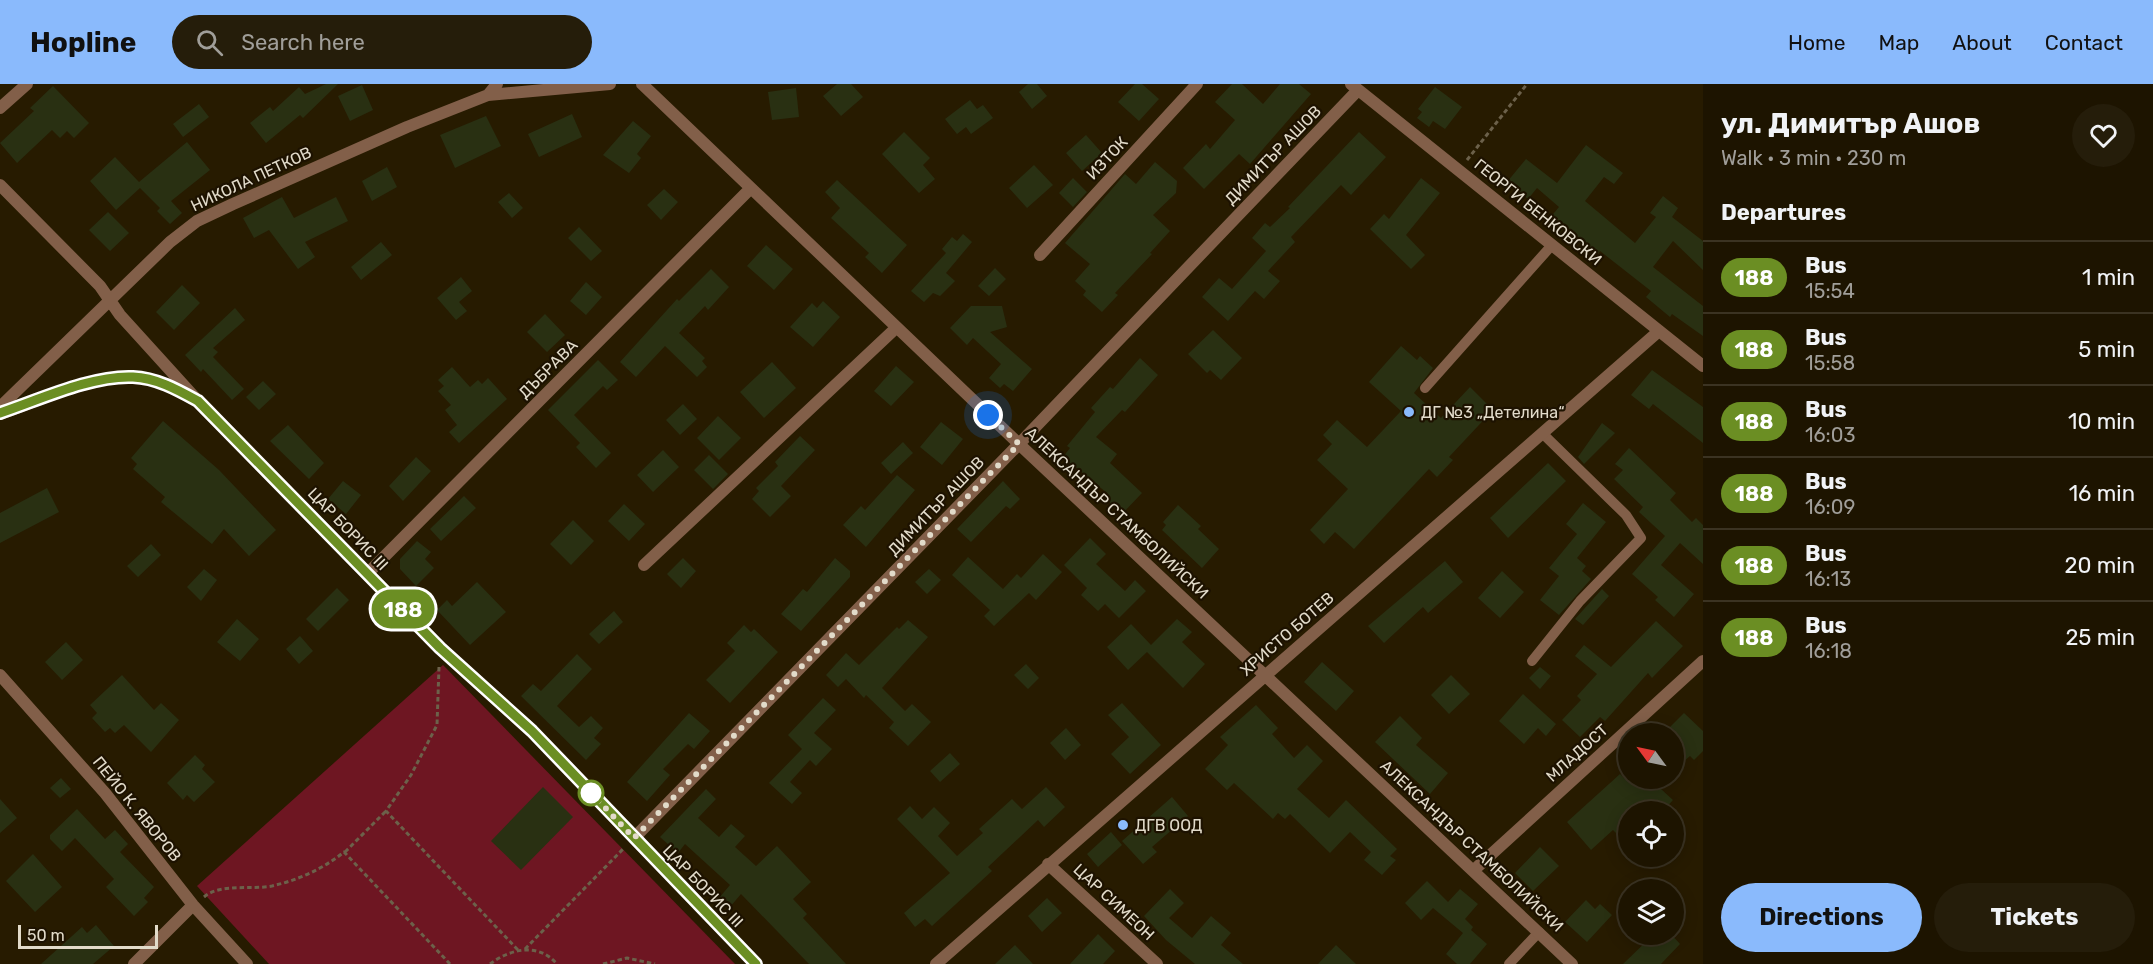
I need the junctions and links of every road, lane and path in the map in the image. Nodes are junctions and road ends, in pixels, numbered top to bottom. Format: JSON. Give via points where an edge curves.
{"nodes":[{"id":1,"x":27,"y":84,"type":"edge"},
{"id":2,"x":497,"y":84,"type":"edge"},
{"id":3,"x":610,"y":84,"type":"edge"},
{"id":4,"x":642,"y":84,"type":"edge"},
{"id":5,"x":1197,"y":84,"type":"edge"},
{"id":6,"x":1527,"y":84,"type":"edge"},
{"id":7,"x":1355,"y":87,"type":"edge"},
{"id":8,"x":488,"y":95,"type":"junction"},
{"id":9,"x":0,"y":108,"type":"edge"},
{"id":10,"x":1459,"y":170,"type":"junction"},
{"id":11,"x":0,"y":186,"type":"edge"},
{"id":12,"x":750,"y":189,"type":"junction"},
{"id":13,"x":1552,"y":245,"type":"junction"},
{"id":14,"x":1040,"y":255,"type":"dead end"},
{"id":15,"x":110,"y":300,"type":"junction"},
{"id":16,"x":896,"y":328,"type":"junction"},
{"id":17,"x":1659,"y":331,"type":"junction"},
{"id":18,"x":1703,"y":366,"type":"edge"},
{"id":19,"x":1425,"y":388,"type":"dead end"},
{"id":20,"x":198,"y":401,"type":"junction"},
{"id":21,"x":0,"y":407,"type":"edge"},
{"id":22,"x":0,"y":414,"type":"edge"},
{"id":23,"x":1542,"y":433,"type":"junction"},
{"id":24,"x":1019,"y":444,"type":"junction"},
{"id":25,"x":644,"y":565,"type":"dead end"},
{"id":26,"x":368,"y":573,"type":"junction"},
{"id":27,"x":440,"y":648,"type":"junction"},
{"id":28,"x":1532,"y":661,"type":"dead end"},
{"id":29,"x":1703,"y":661,"type":"edge"},
{"id":30,"x":1266,"y":674,"type":"junction"},
{"id":31,"x":0,"y":675,"type":"edge"},
{"id":32,"x":386,"y":811,"type":"junction"},
{"id":33,"x":634,"y":838,"type":"junction"},
{"id":34,"x":344,"y":852,"type":"junction"},
{"id":35,"x":1048,"y":864,"type":"junction"},
{"id":36,"x":1474,"y":870,"type":"junction"},
{"id":37,"x":193,"y":906,"type":"junction"},
{"id":38,"x":1539,"y":932,"type":"junction"},
{"id":39,"x":525,"y":949,"type":"junction"},
{"id":40,"x":518,"y":950,"type":"junction"},
{"id":41,"x":134,"y":964,"type":"edge"},
{"id":42,"x":247,"y":964,"type":"edge"},
{"id":43,"x":450,"y":964,"type":"edge"},
{"id":44,"x":490,"y":964,"type":"edge"},
{"id":45,"x":557,"y":964,"type":"edge"},
{"id":46,"x":603,"y":964,"type":"edge"},
{"id":47,"x":655,"y":964,"type":"edge"},
{"id":48,"x":756,"y":964,"type":"edge"},
{"id":49,"x":936,"y":964,"type":"edge"},
{"id":50,"x":1157,"y":964,"type":"edge"},
{"id":51,"x":1509,"y":964,"type":"edge"},
{"id":52,"x":1572,"y":964,"type":"edge"}],
"edges":[{"from":1,"to":9,"type":"street"},
{"from":2,"to":8,"type":"street","name":"НИКОЛА ПЕТКОВ"},
{"from":3,"to":8,"type":"street"},
{"from":4,"to":12,"type":"street","name":"АЛЕКСАНДЪР СТАМБОЛИЙСКИ"},
{"from":5,"to":14,"type":"street","name":"ИЗТОК"},
{"from":6,"to":10,"type":"path"},
{"from":7,"to":10,"type":"street","name":"ГЕОРГИ БЕНКОВСКИ"},
{"from":7,"to":24,"type":"street","name":"ДИМИТЪР АШОВ"},
{"from":8,"to":15,"type":"street","name":"НИКОЛА ПЕТКОВ","via":[[197,221]]},
{"from":10,"to":13,"type":"street","name":"ГЕОРГИ БЕНКОВСКИ"},
{"from":11,"to":15,"type":"street","name":"ЦАР БОРИС III"},
{"from":12,"to":16,"type":"street","name":"АЛЕКСАНДЪР СТАМБОЛИЙСКИ"},
{"from":12,"to":26,"type":"street","name":"ДЪБРАВА"},
{"from":13,"to":17,"type":"street","name":"ГЕОРГИ БЕНКОВСКИ"},
{"from":13,"to":19,"type":"lane"},
{"from":15,"to":20,"type":"street","name":"ЦАР БОРИС III"},
{"from":15,"to":21,"type":"street","name":"НИКОЛА ПЕТКОВ"},
{"from":16,"to":24,"type":"street","name":"АЛЕКСАНДЪР СТАМБОЛИЙСКИ"},
{"from":16,"to":25,"type":"street"},
{"from":17,"to":18,"type":"street","name":"ГЕОРГИ БЕНКОВСКИ"},
{"from":17,"to":23,"type":"street","name":"ХРИСТО БОТЕВ"},
{"from":20,"to":22,"type":"street","via":[[172,387],[134,377],[89,384]]},
{"from":20,"to":26,"type":"street","name":"ЦАР БОРИС III"},
{"from":23,"to":28,"type":"lane","via":[[1626,515],[1641,538],[1580,601]]},
{"from":23,"to":30,"type":"street","name":"ХРИСТО БОТЕВ"},
{"from":24,"to":30,"type":"street","name":"АЛЕКСАНДЪР СТАМБОЛИЙСКИ"},
{"from":24,"to":33,"type":"street","name":"ДИМИТЪР АШОВ"},
{"from":26,"to":27,"type":"street","name":"ЦАР БОРИС III"},
{"from":27,"to":32,"type":"path","via":[[437,725],[411,775]]},
{"from":27,"to":33,"type":"street","name":"ЦАР БОРИС III","via":[[532,731]]},
{"from":29,"to":36,"type":"street","name":"МЛАДОСТ"},
{"from":30,"to":35,"type":"street","name":"ХРИСТО БОТЕВ"},
{"from":30,"to":36,"type":"street","name":"АЛЕКСАНДЪР СТАМБОЛИЙСКИ"},
{"from":31,"to":37,"type":"street","name":"ПЕЙО К. ЯВОРОВ","via":[[105,793]]},
{"from":32,"to":34,"type":"path"},
{"from":32,"to":40,"type":"path"},
{"from":33,"to":39,"type":"path"},
{"from":33,"to":48,"type":"street","name":"ЦАР БОРИС III"},
{"from":34,"to":37,"type":"path","via":[[297,879],[272,886],[212,890]]},
{"from":34,"to":43,"type":"path"},
{"from":35,"to":49,"type":"street","name":"ХРИСТО БОТЕВ"},
{"from":35,"to":50,"type":"street","name":"ЦАР СИМЕОН"},
{"from":36,"to":38,"type":"street","name":"АЛЕКСАНДЪР СТАМБОЛИЙСКИ"},
{"from":37,"to":41,"type":"street"},
{"from":37,"to":42,"type":"street","name":"ПЕЙО К. ЯВОРОВ"},
{"from":38,"to":51,"type":"lane"},
{"from":38,"to":52,"type":"street","name":"АЛЕКСАНДЪР СТАМБОЛИЙСКИ"},
{"from":39,"to":40,"type":"path"},
{"from":39,"to":45,"type":"path","via":[[540,952]]},
{"from":40,"to":44,"type":"path","via":[[503,954]]},
{"from":46,"to":47,"type":"path","via":[[627,958]]}]}
